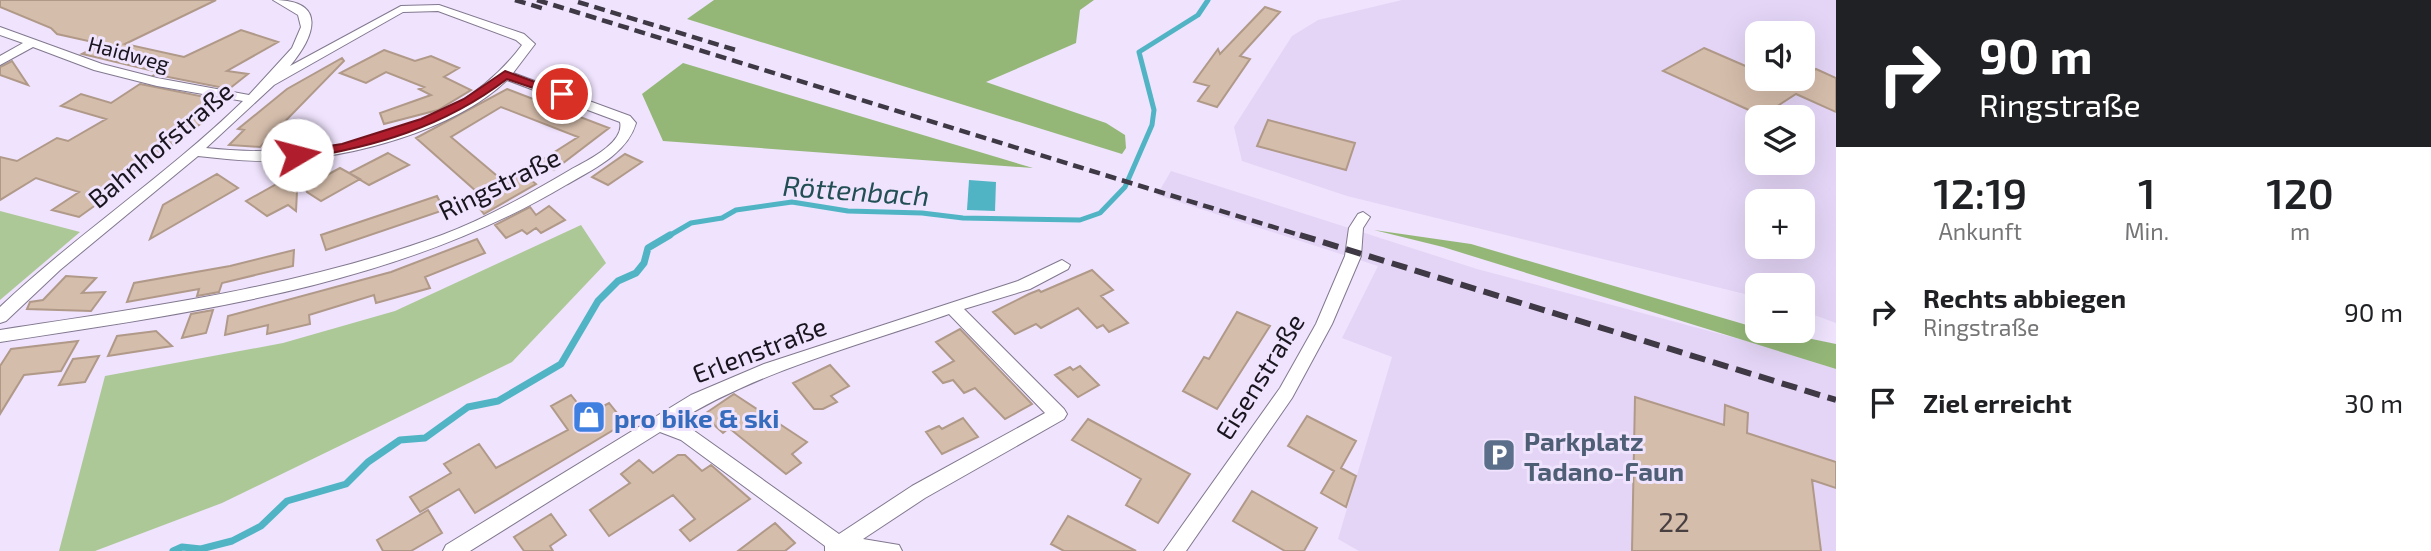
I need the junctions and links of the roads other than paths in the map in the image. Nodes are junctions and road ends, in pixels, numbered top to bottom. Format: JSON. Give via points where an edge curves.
{"nodes":[{"id":1,"x":279,"y":0,"type":"edge"},
{"id":2,"x":388,"y":0,"type":"edge"},
{"id":3,"x":401,"y":9,"type":"junction"},
{"id":4,"x":0,"y":31,"type":"edge"},
{"id":5,"x":32,"y":43,"type":"junction"},
{"id":6,"x":0,"y":61,"type":"edge"},
{"id":7,"x":505,"y":75,"type":"junction"},
{"id":8,"x":270,"y":82,"type":"junction"},
{"id":9,"x":252,"y":99,"type":"junction"},
{"id":10,"x":193,"y":151,"type":"junction"},
{"id":11,"x":1363,"y":217,"type":"dead end"},
{"id":12,"x":1062,"y":265,"type":"dead end"},
{"id":13,"x":952,"y":307,"type":"junction"},
{"id":14,"x":0,"y":317,"type":"edge"},
{"id":15,"x":0,"y":336,"type":"edge"},
{"id":16,"x":659,"y":424,"type":"junction"},
{"id":17,"x":836,"y":548,"type":"edge"},
{"id":18,"x":453,"y":551,"type":"edge"},
{"id":19,"x":892,"y":551,"type":"edge"},
{"id":20,"x":1174,"y":551,"type":"edge"}],
"edges":[{"from":1,"to":8,"type":"street","name":"Bahnhofstraße","via":[[298,8],[306,17],[307,29],[302,44]]},
{"from":2,"to":3,"type":"street"},
{"from":3,"to":7,"type":"street","via":[[439,8],[520,37],[529,44]]},
{"from":3,"to":8,"type":"street"},
{"from":4,"to":5,"type":"street","name":"Haidweg"},
{"from":5,"to":6,"type":"street"},
{"from":5,"to":9,"type":"street","name":"Haidweg","via":[[117,72]]},
{"from":7,"to":10,"type":"street","via":[[468,102],[426,122],[344,148],[279,157]]},
{"from":7,"to":15,"type":"street","name":"Ringstraße","via":[[625,118],[628,131],[607,152],[529,201],[473,227],[375,262],[231,298]]},
{"from":8,"to":9,"type":"street","name":"Bahnhofstraße"},
{"from":9,"to":10,"type":"street","name":"Bahnhofstraße"},
{"from":10,"to":14,"type":"street","name":"Bahnhofstraße","via":[[52,267]]},
{"from":11,"to":20,"type":"street","name":"Eisenstraße","via":[[1356,229],[1353,256],[1324,324],[1286,393]]},
{"from":12,"to":13,"type":"street","name":"Erlenstraße","via":[[1024,285]]},
{"from":13,"to":16,"type":"street","name":"Erlenstraße","via":[[770,369],[697,400]]},
{"from":13,"to":17,"type":"street","via":[[1058,414],[879,513]]},
{"from":16,"to":17,"type":"street","via":[[687,435]]},
{"from":16,"to":18,"type":"street","name":"Erlenstraße"},
{"from":17,"to":19,"type":"street"}]}
